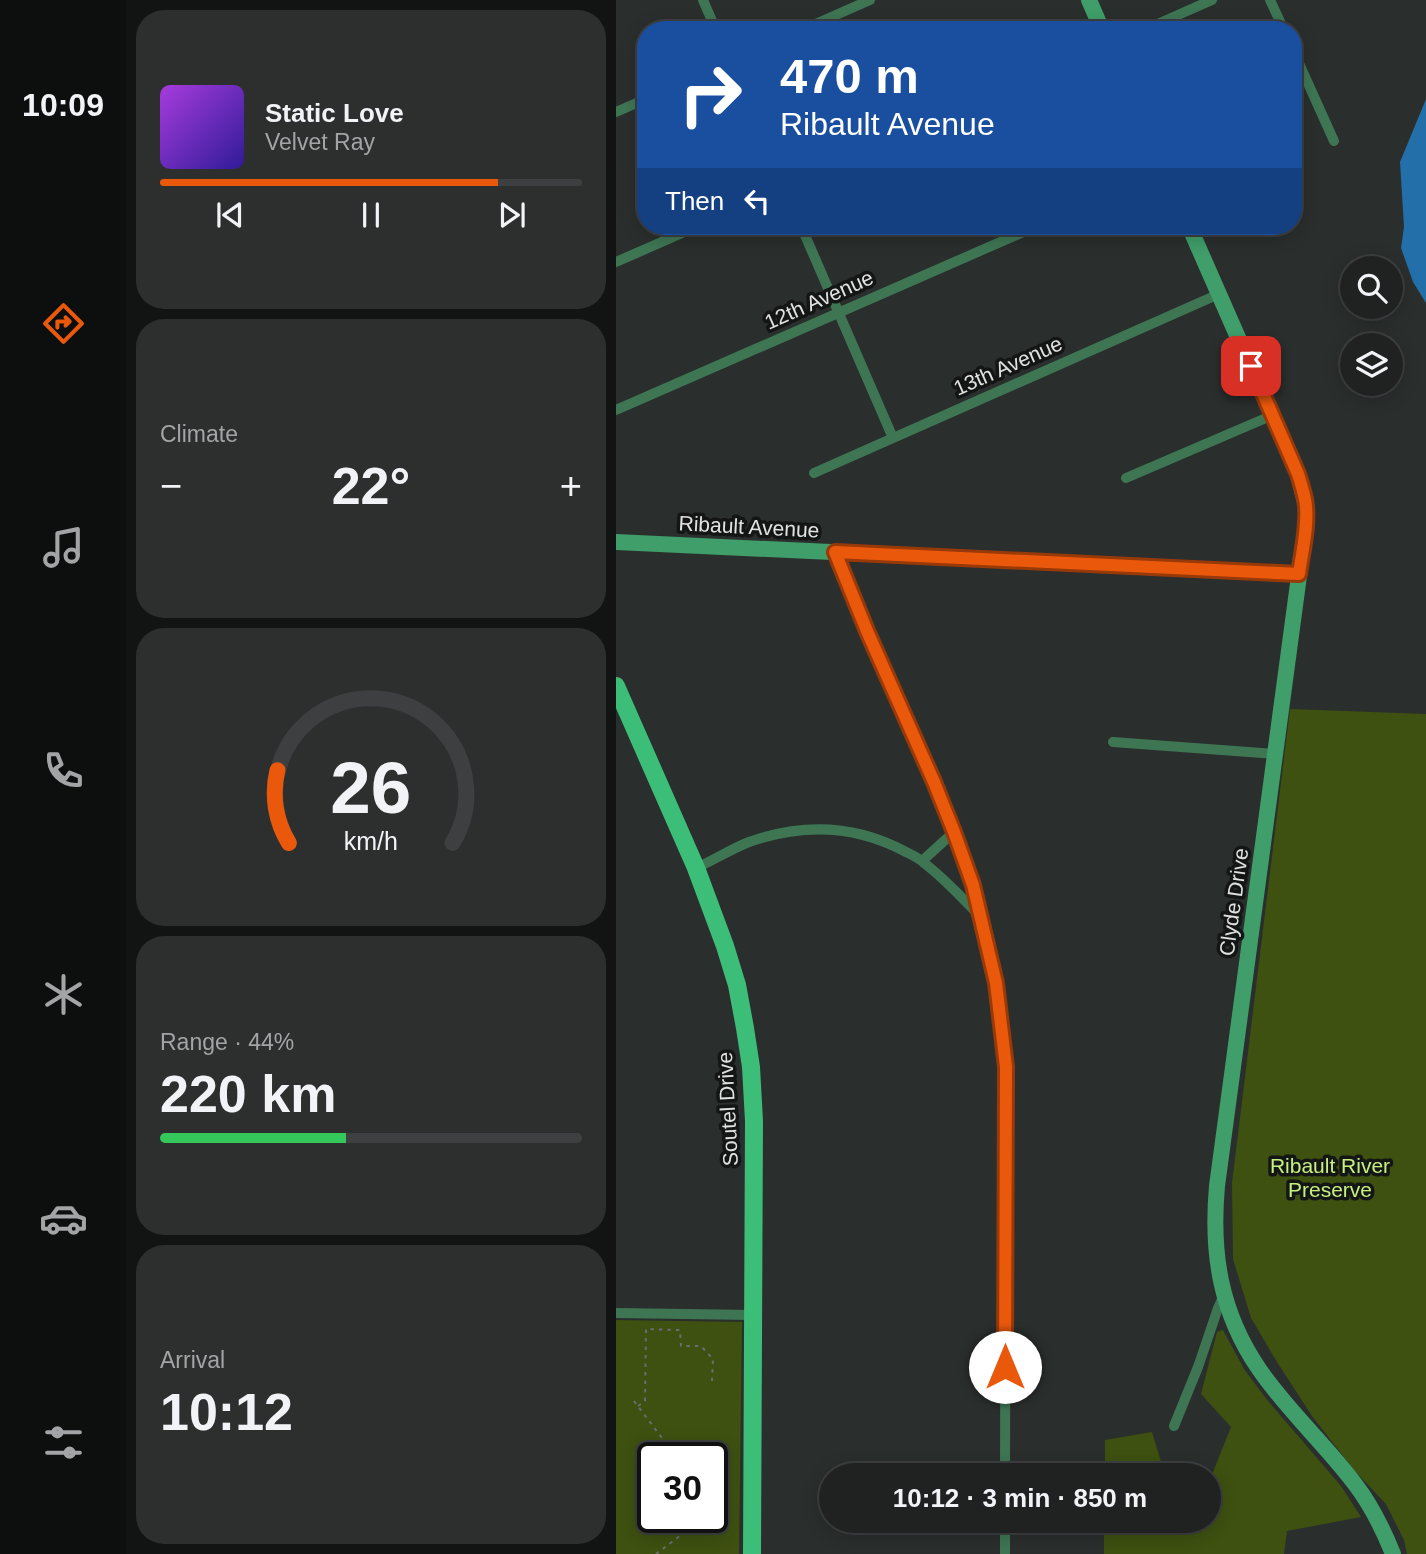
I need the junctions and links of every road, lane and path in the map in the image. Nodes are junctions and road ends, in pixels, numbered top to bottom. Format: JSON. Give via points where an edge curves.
{"nodes":[{"id":1,"x":703,"y":0,"type":"edge"},
{"id":2,"x":870,"y":0,"type":"edge"},
{"id":3,"x":1089,"y":0,"type":"edge"},
{"id":4,"x":1212,"y":0,"type":"edge"},
{"id":5,"x":1270,"y":0,"type":"edge"},
{"id":6,"x":712,"y":21,"type":"edge"},
{"id":7,"x":822,"y":21,"type":"edge"},
{"id":8,"x":1098,"y":21,"type":"edge"},
{"id":9,"x":1164,"y":21,"type":"edge"},
{"id":10,"x":1280,"y":21,"type":"edge"},
{"id":11,"x":1302,"y":70,"type":"edge"},
{"id":12,"x":637,"y":103,"type":"edge"},
{"id":13,"x":616,"y":112,"type":"edge"},
{"id":14,"x":1334,"y":141,"type":"dead end"},
{"id":15,"x":678,"y":235,"type":"edge"},
{"id":16,"x":805,"y":235,"type":"edge"},
{"id":17,"x":1017,"y":235,"type":"edge"},
{"id":18,"x":1193,"y":235,"type":"edge"},
{"id":19,"x":616,"y":262,"type":"edge"},
{"id":20,"x":1219,"y":294,"type":"junction"},
{"id":21,"x":839,"y":313,"type":"junction"},
{"id":22,"x":616,"y":410,"type":"edge"},
{"id":23,"x":1273,"y":415,"type":"junction"},
{"id":24,"x":893,"y":438,"type":"junction"},
{"id":25,"x":814,"y":473,"type":"dead end"},
{"id":26,"x":1126,"y":478,"type":"dead end"},
{"id":27,"x":616,"y":542,"type":"edge"},
{"id":28,"x":835,"y":552,"type":"junction"},
{"id":29,"x":1299,"y":574,"type":"junction"},
{"id":30,"x":616,"y":686,"type":"edge"},
{"id":31,"x":1113,"y":742,"type":"dead end"},
{"id":32,"x":1275,"y":754,"type":"junction"},
{"id":33,"x":954,"y":832,"type":"junction"},
{"id":34,"x":922,"y":861,"type":"junction"},
{"id":35,"x":696,"y":868,"type":"junction"},
{"id":36,"x":979,"y":915,"type":"junction"},
{"id":37,"x":1224,"y":1296,"type":"junction"},
{"id":38,"x":616,"y":1313,"type":"edge"},
{"id":39,"x":753,"y":1315,"type":"junction"},
{"id":40,"x":712,"y":1381,"type":"dead end"},
{"id":41,"x":634,"y":1401,"type":"dead end"},
{"id":42,"x":638,"y":1406,"type":"junction"},
{"id":43,"x":1174,"y":1426,"type":"dead end"},
{"id":44,"x":665,"y":1442,"type":"edge"},
{"id":45,"x":1005,"y":1463,"type":"edge"},
{"id":46,"x":684,"y":1533,"type":"edge"},
{"id":47,"x":1005,"y":1533,"type":"edge"},
{"id":48,"x":656,"y":1554,"type":"edge"},
{"id":49,"x":751,"y":1554,"type":"edge"},
{"id":50,"x":1004,"y":1554,"type":"edge"},
{"id":51,"x":1393,"y":1554,"type":"edge"}],
"edges":[{"from":1,"to":6,"type":"street"},
{"from":2,"to":7,"type":"street"},
{"from":3,"to":8,"type":"street"},
{"from":4,"to":9,"type":"street"},
{"from":5,"to":10,"type":"street"},
{"from":11,"to":14,"type":"street"},
{"from":12,"to":13,"type":"street"},
{"from":15,"to":19,"type":"street"},
{"from":16,"to":21,"type":"street"},
{"from":17,"to":21,"type":"street","name":"12th Avenue"},
{"from":18,"to":20,"type":"street","name":"Clyde Drive"},
{"from":20,"to":23,"type":"street","name":"Clyde Drive"},
{"from":20,"to":24,"type":"street","name":"13th Avenue"},
{"from":21,"to":22,"type":"street","name":"12th Avenue"},
{"from":21,"to":24,"type":"street"},
{"from":23,"to":26,"type":"street"},
{"from":23,"to":29,"type":"street","name":"Clyde Drive","via":[[1306,506]]},
{"from":24,"to":25,"type":"street","name":"13th Avenue"},
{"from":27,"to":28,"type":"street","name":"Ribault Avenue"},
{"from":28,"to":29,"type":"street","name":"Ribault Avenue"},
{"from":28,"to":33,"type":"street"},
{"from":29,"to":32,"type":"street","name":"Clyde Drive"},
{"from":30,"to":35,"type":"main road","name":"Soutel Drive"},
{"from":31,"to":32,"type":"street"},
{"from":32,"to":37,"type":"street","name":"Clyde Drive","via":[[1215,1204],[1215,1247]]},
{"from":33,"to":34,"type":"street"},
{"from":33,"to":36,"type":"street"},
{"from":34,"to":35,"type":"street","via":[[862,834],[814,829],[747,843]]},
{"from":34,"to":36,"type":"street"},
{"from":35,"to":39,"type":"main road","name":"Soutel Drive","via":[[737,985],[751,1067]]},
{"from":36,"to":45,"type":"street","via":[[996,983],[1006,1067]]},
{"from":37,"to":43,"type":"street"},
{"from":37,"to":51,"type":"street","name":"Clyde Drive","via":[[1259,1369],[1355,1484]]},
{"from":38,"to":39,"type":"street"},
{"from":39,"to":49,"type":"main road","name":"Soutel Drive"},
{"from":40,"to":42,"type":"path","via":[[713,1359],[701,1346],[681,1346],[680,1331],[646,1329],[645,1401]]},
{"from":41,"to":42,"type":"path"},
{"from":42,"to":44,"type":"path"},
{"from":46,"to":48,"type":"path"},
{"from":47,"to":50,"type":"street"}]}
